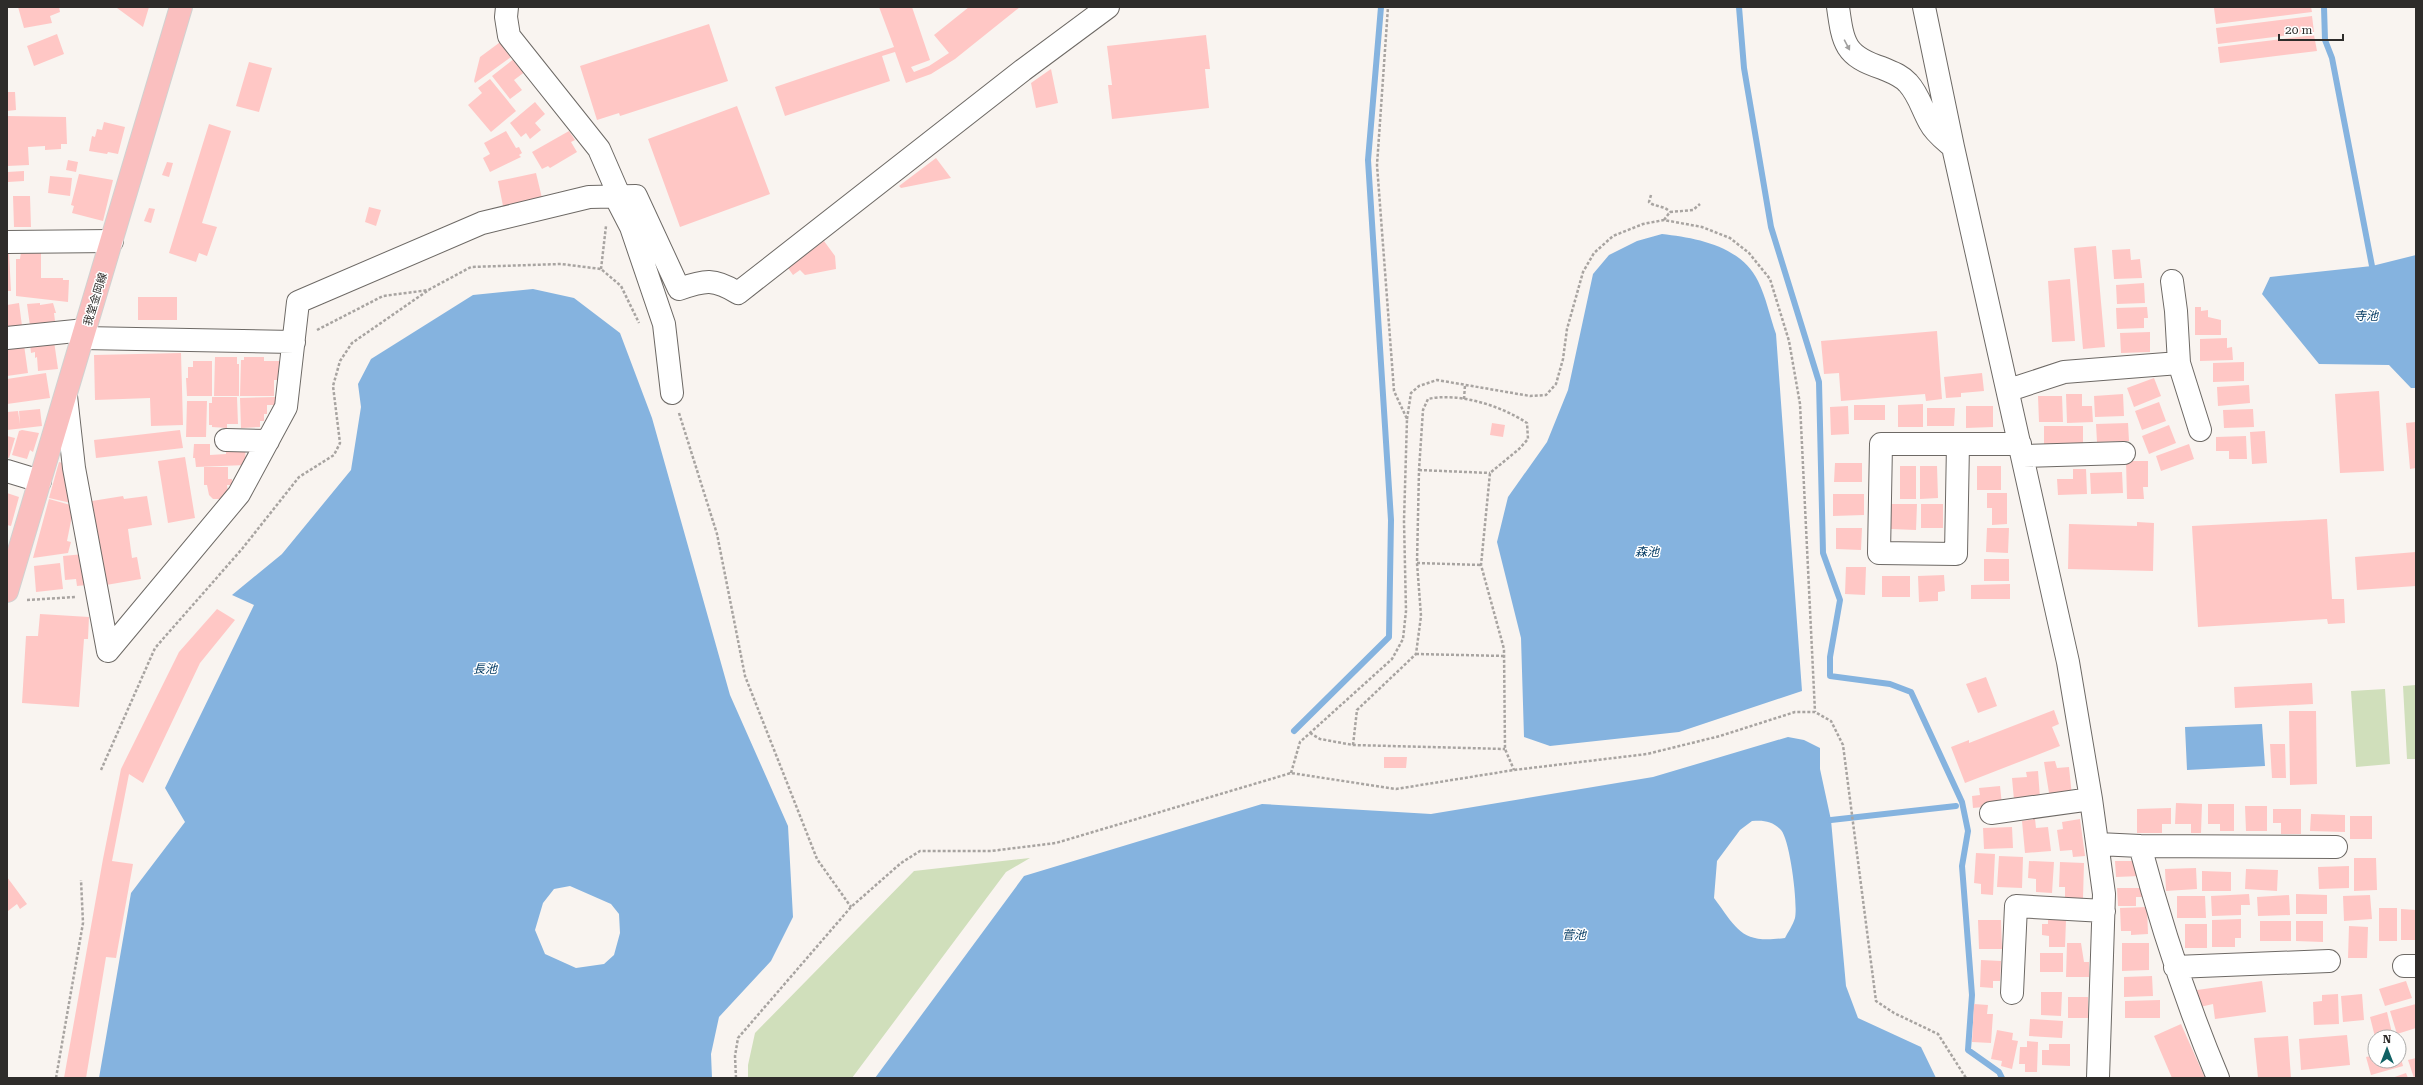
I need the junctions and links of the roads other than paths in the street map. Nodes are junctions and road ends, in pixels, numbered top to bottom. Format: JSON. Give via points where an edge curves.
{"nodes":[{"id":1,"x":181,"y":7,"type":"edge"},
{"id":2,"x":507,"y":7,"type":"edge"},
{"id":3,"x":1108,"y":7,"type":"edge"},
{"id":4,"x":1838,"y":7,"type":"edge"},
{"id":5,"x":1924,"y":7,"type":"edge"},
{"id":6,"x":1953,"y":147,"type":"junction"},
{"id":7,"x":614,"y":196,"type":"junction"},
{"id":8,"x":112,"y":241,"type":"junction"},
{"id":9,"x":7,"y":242,"type":"edge"},
{"id":10,"x":2172,"y":280,"type":"dead end"},
{"id":11,"x":84,"y":334,"type":"junction"},
{"id":12,"x":7,"y":338,"type":"edge"},
{"id":13,"x":294,"y":342,"type":"junction"},
{"id":14,"x":2179,"y":363,"type":"junction"},
{"id":15,"x":2009,"y":390,"type":"junction"},
{"id":16,"x":672,"y":393,"type":"road end"},
{"id":17,"x":66,"y":396,"type":"junction"},
{"id":18,"x":2200,"y":430,"type":"dead end"},
{"id":19,"x":226,"y":440,"type":"dead end"},
{"id":20,"x":268,"y":441,"type":"junction"},
{"id":21,"x":1958,"y":444,"type":"junction"},
{"id":22,"x":2021,"y":450,"type":"junction"},
{"id":23,"x":2124,"y":453,"type":"dead end"},
{"id":24,"x":7,"y":471,"type":"edge"},
{"id":25,"x":40,"y":481,"type":"junction"},
{"id":26,"x":7,"y":591,"type":"edge"},
{"id":27,"x":2091,"y":799,"type":"junction"},
{"id":28,"x":1991,"y":813,"type":"dead end"},
{"id":29,"x":2098,"y":844,"type":"junction"},
{"id":30,"x":2140,"y":846,"type":"junction"},
{"id":31,"x":2336,"y":847,"type":"dead end"},
{"id":32,"x":2104,"y":911,"type":"junction"},
{"id":33,"x":2329,"y":961,"type":"dead end"},
{"id":34,"x":2175,"y":967,"type":"junction"},
{"id":35,"x":2012,"y":993,"type":"dead end"},
{"id":36,"x":2098,"y":1078,"type":"edge"},
{"id":37,"x":2218,"y":1078,"type":"edge"}],
"edges":[{"from":1,"to":8,"type":"main road","name":"我堂金岡線"},
{"from":2,"to":7,"type":"street","via":[[509,36],[599,149]]},
{"from":3,"to":7,"type":"street","via":[[1023,70],[738,293],[721,283],[702,281],[679,289],[636,196]]},
{"from":4,"to":6,"type":"street","one_way":true,"via":[[1845,43],[1853,56],[1895,73],[1907,82],[1919,97],[1930,124],[1938,135]]},
{"from":5,"to":6,"type":"street"},
{"from":6,"to":15,"type":"street"},
{"from":7,"to":13,"type":"street","via":[[589,197],[482,223],[298,302]]},
{"from":7,"to":16,"type":"street","via":[[631,227],[664,324]]},
{"from":8,"to":9,"type":"street"},
{"from":8,"to":11,"type":"main road","name":"我堂金岡線"},
{"from":10,"to":14,"type":"street"},
{"from":11,"to":12,"type":"street"},
{"from":11,"to":13,"type":"street"},
{"from":11,"to":17,"type":"main road","name":"我堂金岡線"},
{"from":13,"to":20,"type":"street","via":[[286,407]]},
{"from":14,"to":15,"type":"street","via":[[2064,372]]},
{"from":14,"to":18,"type":"street"},
{"from":15,"to":22,"type":"street"},
{"from":17,"to":20,"type":"street","via":[[74,468],[108,650],[239,494]]},
{"from":17,"to":25,"type":"main road","name":"我堂金岡線"},
{"from":19,"to":20,"type":"street"},
{"from":21,"to":21,"type":"street","via":[[1881,444],[1879,553],[1956,554]]},
{"from":21,"to":22,"type":"street"},
{"from":22,"to":23,"type":"street"},
{"from":22,"to":27,"type":"street","via":[[2068,662]]},
{"from":24,"to":25,"type":"street"},
{"from":25,"to":26,"type":"main road","name":"我堂金岡線"},
{"from":27,"to":28,"type":"street"},
{"from":27,"to":29,"type":"street"},
{"from":29,"to":30,"type":"street"},
{"from":29,"to":32,"type":"street"},
{"from":30,"to":31,"type":"street"},
{"from":30,"to":34,"type":"street","via":[[2159,920]]},
{"from":32,"to":35,"type":"street","via":[[2016,906]]},
{"from":32,"to":36,"type":"street"},
{"from":33,"to":34,"type":"street"},
{"from":34,"to":37,"type":"street"}]}
